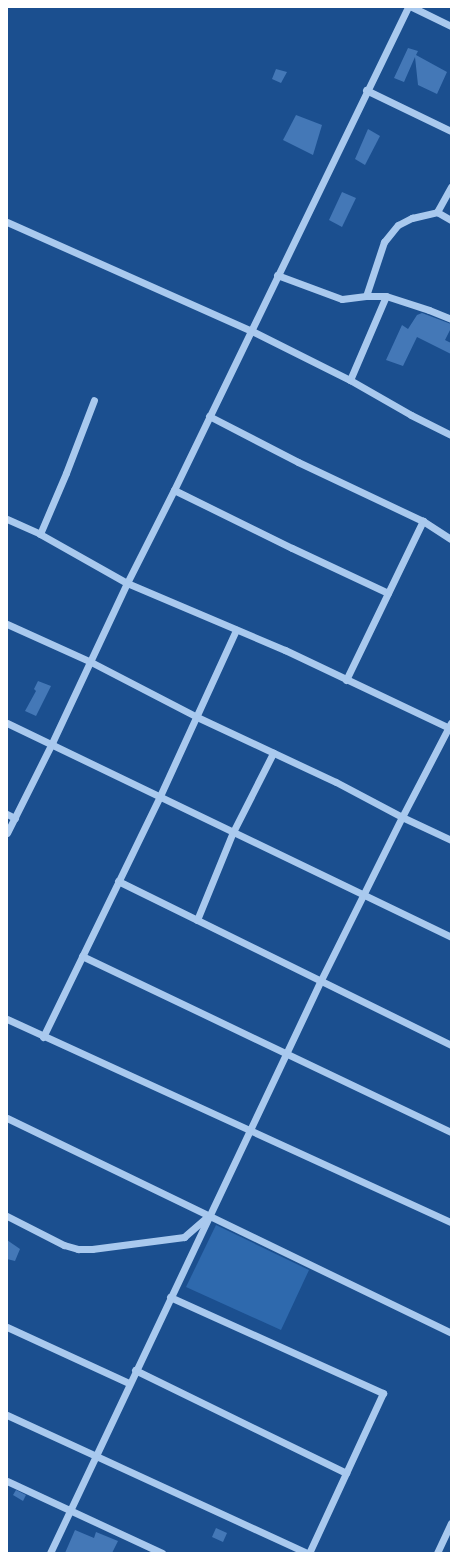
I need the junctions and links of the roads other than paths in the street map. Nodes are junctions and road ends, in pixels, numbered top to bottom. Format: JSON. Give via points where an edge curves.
{"nodes":[{"id":1,"x":408,"y":7,"type":"edge"},
{"id":2,"x":412,"y":7,"type":"edge"},
{"id":3,"x":451,"y":26,"type":"edge"},
{"id":4,"x":366,"y":90,"type":"junction"},
{"id":5,"x":451,"y":131,"type":"edge"},
{"id":6,"x":451,"y":187,"type":"edge"},
{"id":7,"x":437,"y":212,"type":"junction"},
{"id":8,"x":451,"y":220,"type":"edge"},
{"id":9,"x":7,"y":222,"type":"edge"},
{"id":10,"x":277,"y":275,"type":"junction"},
{"id":11,"x":366,"y":296,"type":"junction"},
{"id":12,"x":386,"y":296,"type":"junction"},
{"id":13,"x":451,"y":319,"type":"edge"},
{"id":14,"x":250,"y":330,"type":"junction"},
{"id":15,"x":350,"y":380,"type":"junction"},
{"id":16,"x":94,"y":400,"type":"dead end"},
{"id":17,"x":209,"y":416,"type":"junction"},
{"id":18,"x":451,"y":434,"type":"edge"},
{"id":19,"x":174,"y":490,"type":"junction"},
{"id":20,"x":7,"y":519,"type":"edge"},
{"id":21,"x":423,"y":521,"type":"junction"},
{"id":22,"x":40,"y":534,"type":"junction"},
{"id":23,"x":451,"y":539,"type":"edge"},
{"id":24,"x":127,"y":583,"type":"junction"},
{"id":25,"x":388,"y":593,"type":"junction"},
{"id":26,"x":7,"y":624,"type":"edge"},
{"id":27,"x":236,"y":630,"type":"junction"},
{"id":28,"x":91,"y":662,"type":"junction"},
{"id":29,"x":346,"y":680,"type":"junction"},
{"id":30,"x":197,"y":717,"type":"junction"},
{"id":31,"x":7,"y":723,"type":"edge"},
{"id":32,"x":450,"y":727,"type":"edge"},
{"id":33,"x":52,"y":743,"type":"junction"},
{"id":34,"x":273,"y":753,"type":"junction"},
{"id":35,"x":160,"y":796,"type":"junction"},
{"id":36,"x":7,"y":814,"type":"edge"},
{"id":37,"x":402,"y":817,"type":"junction"},
{"id":38,"x":15,"y":818,"type":"junction"},
{"id":39,"x":234,"y":832,"type":"junction"},
{"id":40,"x":7,"y":833,"type":"edge"},
{"id":41,"x":451,"y":840,"type":"edge"},
{"id":42,"x":118,"y":881,"type":"junction"},
{"id":43,"x":363,"y":896,"type":"junction"},
{"id":44,"x":197,"y":920,"type":"junction"},
{"id":45,"x":451,"y":937,"type":"edge"},
{"id":46,"x":82,"y":956,"type":"junction"},
{"id":47,"x":321,"y":980,"type":"junction"},
{"id":48,"x":7,"y":1019,"type":"edge"},
{"id":49,"x":43,"y":1037,"type":"junction"},
{"id":50,"x":451,"y":1044,"type":"edge"},
{"id":51,"x":286,"y":1053,"type":"junction"},
{"id":52,"x":7,"y":1118,"type":"edge"},
{"id":53,"x":250,"y":1129,"type":"junction"},
{"id":54,"x":451,"y":1132,"type":"edge"},
{"id":55,"x":208,"y":1215,"type":"junction"},
{"id":56,"x":7,"y":1216,"type":"edge"},
{"id":57,"x":451,"y":1222,"type":"edge"},
{"id":58,"x":170,"y":1297,"type":"junction"},
{"id":59,"x":7,"y":1327,"type":"edge"},
{"id":60,"x":451,"y":1333,"type":"edge"},
{"id":61,"x":135,"y":1370,"type":"junction"},
{"id":62,"x":129,"y":1383,"type":"junction"},
{"id":63,"x":7,"y":1415,"type":"edge"},
{"id":64,"x":95,"y":1457,"type":"junction"},
{"id":65,"x":346,"y":1473,"type":"junction"},
{"id":66,"x":7,"y":1481,"type":"edge"},
{"id":67,"x":69,"y":1510,"type":"junction"},
{"id":68,"x":451,"y":1523,"type":"edge"},
{"id":69,"x":50,"y":1553,"type":"edge"},
{"id":70,"x":162,"y":1553,"type":"edge"},
{"id":71,"x":308,"y":1553,"type":"edge"},
{"id":72,"x":437,"y":1553,"type":"edge"}],
"edges":[{"from":1,"to":4,"type":"street"},
{"from":2,"to":3,"type":"street"},
{"from":4,"to":5,"type":"street"},
{"from":4,"to":10,"type":"street","via":[[328,174]]},
{"from":6,"to":7,"type":"street"},
{"from":7,"to":8,"type":"street"},
{"from":7,"to":11,"type":"street","via":[[412,218],[398,225],[384,242]]},
{"from":9,"to":14,"type":"street"},
{"from":10,"to":11,"type":"street","via":[[342,299]]},
{"from":10,"to":14,"type":"street"},
{"from":11,"to":12,"type":"street"},
{"from":12,"to":13,"type":"street"},
{"from":12,"to":15,"type":"street"},
{"from":14,"to":15,"type":"street"},
{"from":14,"to":17,"type":"street"},
{"from":15,"to":18,"type":"street","via":[[411,415]]},
{"from":16,"to":22,"type":"street"},
{"from":17,"to":19,"type":"street"},
{"from":17,"to":21,"type":"street","via":[[298,462]]},
{"from":19,"to":24,"type":"street"},
{"from":19,"to":25,"type":"street"},
{"from":20,"to":22,"type":"street"},
{"from":21,"to":23,"type":"street"},
{"from":21,"to":25,"type":"street"},
{"from":22,"to":24,"type":"street"},
{"from":24,"to":27,"type":"street"},
{"from":24,"to":28,"type":"street"},
{"from":25,"to":29,"type":"street"},
{"from":26,"to":28,"type":"street"},
{"from":27,"to":29,"type":"street","via":[[285,650]]},
{"from":27,"to":30,"type":"street"},
{"from":28,"to":30,"type":"street"},
{"from":28,"to":33,"type":"street"},
{"from":29,"to":32,"type":"street"},
{"from":30,"to":34,"type":"street"},
{"from":30,"to":35,"type":"street"},
{"from":31,"to":33,"type":"street"},
{"from":32,"to":37,"type":"street"},
{"from":33,"to":35,"type":"street"},
{"from":33,"to":38,"type":"street"},
{"from":34,"to":37,"type":"street","via":[[336,782]]},
{"from":34,"to":39,"type":"street"},
{"from":35,"to":39,"type":"street"},
{"from":35,"to":42,"type":"street"},
{"from":36,"to":38,"type":"street"},
{"from":37,"to":41,"type":"street"},
{"from":37,"to":43,"type":"street"},
{"from":38,"to":40,"type":"street"},
{"from":39,"to":43,"type":"street"},
{"from":39,"to":44,"type":"street"},
{"from":42,"to":44,"type":"street"},
{"from":42,"to":46,"type":"street"},
{"from":43,"to":45,"type":"street"},
{"from":43,"to":47,"type":"street"},
{"from":44,"to":47,"type":"street"},
{"from":46,"to":49,"type":"street"},
{"from":46,"to":51,"type":"street"},
{"from":47,"to":50,"type":"street"},
{"from":47,"to":51,"type":"street"},
{"from":48,"to":49,"type":"street"},
{"from":49,"to":53,"type":"street"},
{"from":51,"to":53,"type":"street"},
{"from":51,"to":54,"type":"street"},
{"from":52,"to":55,"type":"street"},
{"from":53,"to":55,"type":"street"},
{"from":53,"to":57,"type":"street"},
{"from":55,"to":56,"type":"street","via":[[184,1237],[92,1249],[64,1245]]},
{"from":55,"to":58,"type":"street"},
{"from":55,"to":60,"type":"street"},
{"from":58,"to":61,"type":"street"},
{"from":58,"to":65,"type":"street","via":[[383,1393]]},
{"from":59,"to":62,"type":"street"},
{"from":61,"to":62,"type":"street"},
{"from":61,"to":65,"type":"street"},
{"from":62,"to":64,"type":"street"},
{"from":63,"to":64,"type":"street"},
{"from":64,"to":67,"type":"street"},
{"from":64,"to":71,"type":"street"},
{"from":65,"to":71,"type":"street"},
{"from":66,"to":67,"type":"street"},
{"from":67,"to":69,"type":"street"},
{"from":67,"to":70,"type":"street"},
{"from":68,"to":72,"type":"street"}]}
